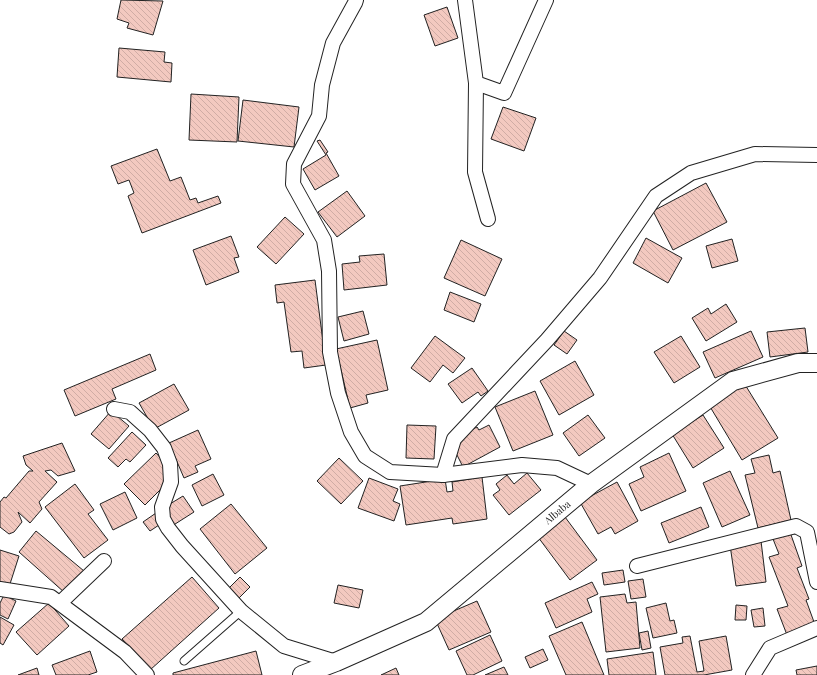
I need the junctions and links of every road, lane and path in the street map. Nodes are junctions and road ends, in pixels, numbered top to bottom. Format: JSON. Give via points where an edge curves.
{"nodes":[{"id":1,"x":356,"y":0,"type":"edge"},
{"id":2,"x":465,"y":0,"type":"edge"},
{"id":3,"x":546,"y":0,"type":"edge"},
{"id":4,"x":476,"y":84,"type":"junction"},
{"id":5,"x":817,"y":155,"type":"edge"},
{"id":6,"x":488,"y":219,"type":"dead end"},
{"id":7,"x":817,"y":363,"type":"edge"},
{"id":8,"x":114,"y":409,"type":"dead end"},
{"id":9,"x":443,"y":475,"type":"junction"},
{"id":10,"x":591,"y":484,"type":"junction"},
{"id":11,"x":104,"y":561,"type":"dead end"},
{"id":12,"x":637,"y":566,"type":"dead end"},
{"id":13,"x":817,"y":582,"type":"edge"},
{"id":14,"x":0,"y":589,"type":"edge"},
{"id":15,"x":60,"y":603,"type":"junction"},
{"id":16,"x":241,"y":611,"type":"junction"},
{"id":17,"x":817,"y":628,"type":"edge"},
{"id":18,"x":184,"y":661,"type":"dead end"},
{"id":19,"x":336,"y":662,"type":"junction"},
{"id":20,"x":147,"y":675,"type":"edge"},
{"id":21,"x":302,"y":675,"type":"edge"},
{"id":22,"x":753,"y":675,"type":"edge"}],
"edges":[{"from":1,"to":9,"type":"street","via":[[333,43],[322,85],[319,116],[294,164],[293,184],[324,240],[329,271],[330,352],[338,393],[351,432],[365,456],[390,472]]},
{"from":2,"to":4,"type":"street"},
{"from":3,"to":4,"type":"street","via":[[504,93]]},
{"from":4,"to":6,"type":"street","via":[[475,172]]},
{"from":5,"to":9,"type":"street","via":[[755,154],[691,173],[656,196],[590,289],[547,340],[454,439]]},
{"from":7,"to":10,"type":"street","name":"Albaba","via":[[798,363],[733,381]]},
{"from":8,"to":16,"type":"street","via":[[130,412],[150,430],[164,448],[170,464],[171,482],[162,507],[163,519],[182,546]]},
{"from":9,"to":10,"type":"street","via":[[522,465],[557,468]]},
{"from":10,"to":19,"type":"street","name":"Albaba","via":[[426,622]]},
{"from":11,"to":15,"type":"street"},
{"from":12,"to":13,"type":"street","via":[[796,526],[807,532]]},
{"from":14,"to":15,"type":"street","via":[[51,597]]},
{"from":15,"to":20,"type":"street","via":[[125,652]]},
{"from":16,"to":18,"type":"lane"},
{"from":16,"to":19,"type":"street","via":[[284,646]]},
{"from":17,"to":22,"type":"street","via":[[770,648]]},
{"from":19,"to":21,"type":"street","name":"Albaba"}]}
